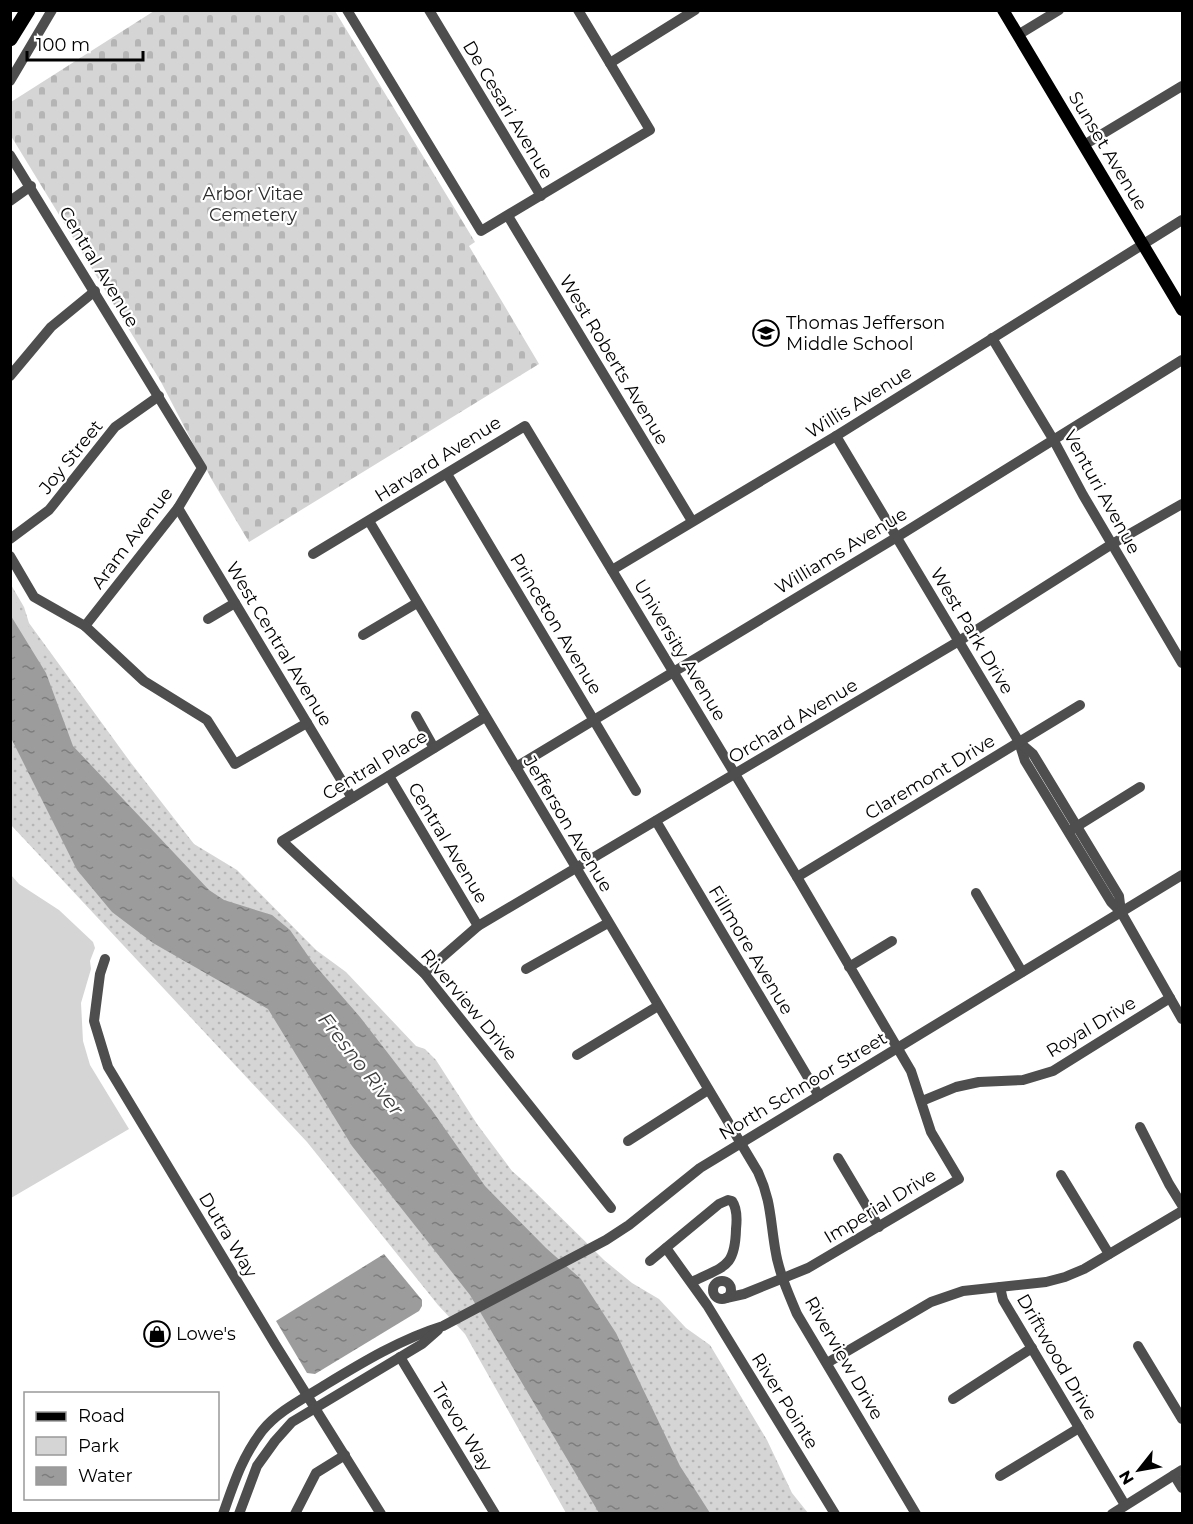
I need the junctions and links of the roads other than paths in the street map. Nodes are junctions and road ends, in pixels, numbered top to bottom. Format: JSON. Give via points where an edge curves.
{"nodes":[{"id":1,"x":28,"y":10,"type":"edge"},
{"id":2,"x":52,"y":10,"type":"edge"},
{"id":3,"x":347,"y":10,"type":"edge"},
{"id":4,"x":429,"y":10,"type":"edge"},
{"id":5,"x":578,"y":10,"type":"edge"},
{"id":6,"x":695,"y":10,"type":"edge"},
{"id":7,"x":1003,"y":10,"type":"edge"},
{"id":8,"x":1059,"y":10,"type":"edge"},
{"id":9,"x":1018,"y":35,"type":"junction"},
{"id":10,"x":10,"y":39,"type":"edge"},
{"id":11,"x":610,"y":63,"type":"junction"},
{"id":12,"x":10,"y":81,"type":"edge"},
{"id":13,"x":1182,"y":86,"type":"edge"},
{"id":14,"x":1084,"y":146,"type":"junction"},
{"id":15,"x":10,"y":155,"type":"edge"},
{"id":16,"x":31,"y":186,"type":"junction"},
{"id":17,"x":541,"y":195,"type":"junction"},
{"id":18,"x":10,"y":201,"type":"edge"},
{"id":19,"x":508,"y":216,"type":"junction"},
{"id":20,"x":1182,"y":220,"type":"edge"},
{"id":21,"x":1143,"y":244,"type":"junction"},
{"id":22,"x":95,"y":291,"type":"junction"},
{"id":23,"x":1182,"y":310,"type":"edge"},
{"id":24,"x":992,"y":338,"type":"junction"},
{"id":25,"x":1182,"y":360,"type":"edge"},
{"id":26,"x":10,"y":376,"type":"edge"},
{"id":27,"x":159,"y":396,"type":"junction"},
{"id":28,"x":525,"y":426,"type":"joint"},
{"id":29,"x":836,"y":436,"type":"junction"},
{"id":30,"x":1053,"y":439,"type":"junction"},
{"id":31,"x":447,"y":474,"type":"junction"},
{"id":32,"x":1182,"y":504,"type":"edge"},
{"id":33,"x":177,"y":508,"type":"junction"},
{"id":34,"x":369,"y":521,"type":"junction"},
{"id":35,"x":692,"y":521,"type":"junction"},
{"id":36,"x":897,"y":537,"type":"junction"},
{"id":37,"x":10,"y":539,"type":"edge"},
{"id":38,"x":1113,"y":544,"type":"junction"},
{"id":39,"x":313,"y":554,"type":"dead end"},
{"id":40,"x":10,"y":556,"type":"edge"},
{"id":41,"x":612,"y":570,"type":"junction"},
{"id":42,"x":235,"y":603,"type":"junction"},
{"id":43,"x":417,"y":603,"type":"junction"},
{"id":44,"x":208,"y":619,"type":"dead end"},
{"id":45,"x":85,"y":626,"type":"junction"},
{"id":46,"x":363,"y":635,"type":"dead end"},
{"id":47,"x":959,"y":641,"type":"junction"},
{"id":48,"x":1182,"y":663,"type":"edge"},
{"id":49,"x":673,"y":671,"type":"junction"},
{"id":50,"x":1080,"y":705,"type":"dead end"},
{"id":51,"x":416,"y":716,"type":"dead end"},
{"id":52,"x":485,"y":717,"type":"junction"},
{"id":53,"x":594,"y":720,"type":"junction"},
{"id":54,"x":307,"y":723,"type":"junction"},
{"id":55,"x":1019,"y":742,"type":"junction"},
{"id":56,"x":434,"y":748,"type":"junction"},
{"id":57,"x":516,"y":767,"type":"junction"},
{"id":58,"x":735,"y":775,"type":"junction"},
{"id":59,"x":389,"y":776,"type":"junction"},
{"id":60,"x":1140,"y":787,"type":"dead end"},
{"id":61,"x":636,"y":791,"type":"dead end"},
{"id":62,"x":352,"y":798,"type":"junction"},
{"id":63,"x":656,"y":821,"type":"junction"},
{"id":64,"x":1072,"y":829,"type":"junction"},
{"id":65,"x":282,"y":841,"type":"joint"},
{"id":66,"x":576,"y":868,"type":"junction"},
{"id":67,"x":1182,"y":875,"type":"edge"},
{"id":68,"x":797,"y":877,"type":"junction"},
{"id":69,"x":975,"y":892,"type":"dead end"},
{"id":70,"x":1121,"y":912,"type":"junction"},
{"id":71,"x":608,"y":923,"type":"junction"},
{"id":72,"x":478,"y":926,"type":"junction"},
{"id":73,"x":892,"y":941,"type":"dead end"},
{"id":74,"x":105,"y":959,"type":"dead end"},
{"id":75,"x":849,"y":967,"type":"junction"},
{"id":76,"x":526,"y":969,"type":"dead end"},
{"id":77,"x":1022,"y":972,"type":"junction"},
{"id":78,"x":424,"y":973,"type":"junction"},
{"id":79,"x":1170,"y":998,"type":"junction"},
{"id":80,"x":658,"y":1006,"type":"junction"},
{"id":81,"x":1182,"y":1019,"type":"edge"},
{"id":82,"x":897,"y":1048,"type":"junction"},
{"id":83,"x":577,"y":1055,"type":"dead end"},
{"id":84,"x":708,"y":1090,"type":"junction"},
{"id":85,"x":819,"y":1096,"type":"junction"},
{"id":86,"x":922,"y":1101,"type":"junction"},
{"id":87,"x":1140,"y":1127,"type":"dead end"},
{"id":88,"x":628,"y":1141,"type":"dead end"},
{"id":89,"x":741,"y":1143,"type":"junction"},
{"id":90,"x":838,"y":1158,"type":"dead end"},
{"id":91,"x":1061,"y":1175,"type":"dead end"},
{"id":92,"x":1182,"y":1205,"type":"edge"},
{"id":93,"x":611,"y":1209,"type":"dead end"},
{"id":94,"x":1182,"y":1211,"type":"edge"},
{"id":95,"x":879,"y":1227,"type":"junction"},
{"id":96,"x":666,"y":1248,"type":"junction"},
{"id":97,"x":1109,"y":1254,"type":"junction"},
{"id":98,"x":650,"y":1261,"type":"dead end"},
{"id":99,"x":783,"y":1277,"type":"junction"},
{"id":100,"x":695,"y":1287,"type":"junction"},
{"id":101,"x":1000,"y":1287,"type":"junction"},
{"id":102,"x":726,"y":1295,"type":"junction"},
{"id":103,"x":707,"y":1305,"type":"junction"},
{"id":104,"x":443,"y":1326,"type":"junction"},
{"id":105,"x":1138,"y":1346,"type":"dead end"},
{"id":106,"x":1032,"y":1348,"type":"junction"},
{"id":107,"x":400,"y":1357,"type":"junction"},
{"id":108,"x":827,"y":1363,"type":"junction"},
{"id":109,"x":308,"y":1395,"type":"junction"},
{"id":110,"x":953,"y":1399,"type":"dead end"},
{"id":111,"x":315,"y":1408,"type":"junction"},
{"id":112,"x":1182,"y":1419,"type":"edge"},
{"id":113,"x":1079,"y":1428,"type":"junction"},
{"id":114,"x":345,"y":1455,"type":"junction"},
{"id":115,"x":1178,"y":1473,"type":"edge"},
{"id":116,"x":1000,"y":1476,"type":"dead end"},
{"id":117,"x":1182,"y":1488,"type":"edge"},
{"id":118,"x":1125,"y":1505,"type":"junction"},
{"id":119,"x":223,"y":1514,"type":"edge"},
{"id":120,"x":239,"y":1514,"type":"edge"},
{"id":121,"x":295,"y":1514,"type":"edge"},
{"id":122,"x":381,"y":1514,"type":"edge"},
{"id":123,"x":495,"y":1514,"type":"edge"},
{"id":124,"x":835,"y":1514,"type":"edge"},
{"id":125,"x":916,"y":1514,"type":"edge"},
{"id":126,"x":1112,"y":1514,"type":"edge"}],
"edges":[{"from":1,"to":10,"type":"highway"},
{"from":2,"to":12,"type":"street"},
{"from":3,"to":19,"type":"street","via":[[481,231]]},
{"from":4,"to":17,"type":"street","name":"De Cesari Avenue"},
{"from":5,"to":11,"type":"street"},
{"from":6,"to":11,"type":"street"},
{"from":7,"to":9,"type":"main road","name":"Sunset Avenue"},
{"from":8,"to":9,"type":"street"},
{"from":9,"to":14,"type":"main road","name":"Sunset Avenue"},
{"from":11,"to":17,"type":"street","via":[[650,130]]},
{"from":13,"to":14,"type":"street"},
{"from":14,"to":21,"type":"main road","name":"Sunset Avenue"},
{"from":15,"to":16,"type":"street","name":"Central Avenue"},
{"from":16,"to":18,"type":"street"},
{"from":16,"to":22,"type":"street","name":"Central Avenue"},
{"from":17,"to":19,"type":"street"},
{"from":19,"to":35,"type":"street","name":"West Roberts Avenue"},
{"from":20,"to":21,"type":"street","name":"Willis Avenue"},
{"from":21,"to":23,"type":"main road","name":"Sunset Avenue"},
{"from":21,"to":24,"type":"street","name":"Willis Avenue"},
{"from":22,"to":26,"type":"street","via":[[51,327]]},
{"from":22,"to":27,"type":"street","name":"Central Avenue"},
{"from":24,"to":29,"type":"street","name":"Willis Avenue"},
{"from":24,"to":30,"type":"street","name":"Venturi Avenue"},
{"from":25,"to":30,"type":"street","name":"Williams Avenue"},
{"from":27,"to":33,"type":"street","name":"Aram Avenue","via":[[202,468]]},
{"from":27,"to":37,"type":"street","name":"Joy Street","via":[[115,428],[49,510]]},
{"from":28,"to":31,"type":"street","name":"Harvard Avenue"},
{"from":28,"to":41,"type":"street","name":"University Avenue"},
{"from":29,"to":35,"type":"street","name":"Willis Avenue"},
{"from":29,"to":36,"type":"street","name":"West Park Drive"},
{"from":30,"to":36,"type":"street","name":"Williams Avenue"},
{"from":30,"to":38,"type":"street","name":"Venturi Avenue"},
{"from":31,"to":34,"type":"street","name":"Harvard Avenue"},
{"from":31,"to":53,"type":"street","name":"Princeton Avenue"},
{"from":32,"to":38,"type":"street","name":"Orchard Avenue"},
{"from":33,"to":42,"type":"street","name":"West Central Avenue"},
{"from":33,"to":45,"type":"street","name":"Aram Avenue"},
{"from":34,"to":39,"type":"street","name":"Harvard Avenue"},
{"from":34,"to":43,"type":"street","name":"Jefferson Avenue"},
{"from":35,"to":41,"type":"street","name":"Willis Avenue"},
{"from":36,"to":47,"type":"street","name":"West Park Drive"},
{"from":36,"to":49,"type":"street","name":"Williams Avenue"},
{"from":38,"to":47,"type":"street","name":"Orchard Avenue"},
{"from":38,"to":48,"type":"street","name":"Venturi Avenue"},
{"from":40,"to":45,"type":"street","via":[[34,597]]},
{"from":41,"to":49,"type":"street","name":"University Avenue"},
{"from":42,"to":44,"type":"street"},
{"from":42,"to":54,"type":"street","name":"West Central Avenue"},
{"from":43,"to":46,"type":"street"},
{"from":43,"to":52,"type":"street","name":"Jefferson Avenue"},
{"from":45,"to":54,"type":"street","via":[[144,681],[207,720],[235,764]]},
{"from":47,"to":55,"type":"street","name":"West Park Drive"},
{"from":47,"to":58,"type":"street","name":"Orchard Avenue"},
{"from":49,"to":53,"type":"street","name":"Williams Avenue"},
{"from":49,"to":58,"type":"street","name":"University Avenue"},
{"from":50,"to":55,"type":"street","name":"Claremont Drive"},
{"from":51,"to":56,"type":"street"},
{"from":52,"to":56,"type":"street","name":"Central Place"},
{"from":52,"to":57,"type":"street","name":"Jefferson Avenue"},
{"from":53,"to":57,"type":"street","name":"Williams Avenue"},
{"from":53,"to":61,"type":"street","name":"Princeton Avenue"},
{"from":54,"to":62,"type":"street","name":"West Central Avenue"},
{"from":55,"to":64,"type":"street","name":"West Park Drive","via":[[1025,761]]},
{"from":55,"to":68,"type":"street","name":"Claremont Drive"},
{"from":56,"to":59,"type":"street","name":"Central Place"},
{"from":57,"to":66,"type":"street","name":"Jefferson Avenue"},
{"from":58,"to":63,"type":"street","name":"Orchard Avenue"},
{"from":58,"to":68,"type":"street","name":"University Avenue"},
{"from":59,"to":62,"type":"street","name":"Central Place"},
{"from":59,"to":72,"type":"street","name":"Central Avenue"},
{"from":60,"to":64,"type":"street"},
{"from":62,"to":65,"type":"street","name":"Central Place"},
{"from":63,"to":66,"type":"street","name":"Orchard Avenue"},
{"from":63,"to":85,"type":"street","name":"Fillmore Avenue"},
{"from":64,"to":70,"type":"street","name":"West Park Drive","via":[[1111,902]]},
{"from":65,"to":78,"type":"street","name":"Riverview Drive"},
{"from":66,"to":71,"type":"street","name":"Jefferson Avenue"},
{"from":66,"to":72,"type":"street","name":"Orchard Avenue"},
{"from":67,"to":70,"type":"street","name":"North Schnoor Street"},
{"from":68,"to":75,"type":"street","name":"University Avenue"},
{"from":69,"to":77,"type":"street"},
{"from":70,"to":77,"type":"street","name":"North Schnoor Street"},
{"from":70,"to":79,"type":"street","name":"West Park Drive"},
{"from":71,"to":76,"type":"street"},
{"from":71,"to":80,"type":"street","name":"Jefferson Avenue"},
{"from":72,"to":78,"type":"street","name":"Orchard Avenue"},
{"from":73,"to":75,"type":"street"},
{"from":74,"to":109,"type":"street","name":"Dutra Way","via":[[94,1021],[108,1067]]},
{"from":75,"to":82,"type":"street","name":"University Avenue"},
{"from":77,"to":82,"type":"street","name":"North Schnoor Street"},
{"from":78,"to":93,"type":"street","name":"Riverview Drive"},
{"from":79,"to":81,"type":"street","name":"West Park Drive"},
{"from":79,"to":86,"type":"street","name":"Royal Drive","via":[[1047,1073],[1023,1080],[956,1087]]},
{"from":80,"to":83,"type":"street"},
{"from":80,"to":84,"type":"street","name":"Jefferson Avenue"},
{"from":82,"to":85,"type":"street","name":"North Schnoor Street"},
{"from":82,"to":86,"type":"street","name":"Imperial Drive"},
{"from":84,"to":88,"type":"street"},
{"from":84,"to":89,"type":"street","name":"Jefferson Avenue"},
{"from":85,"to":89,"type":"street","name":"North Schnoor Street"},
{"from":86,"to":95,"type":"street","name":"Imperial Drive","via":[[931,1132],[959,1179]]},
{"from":87,"to":92,"type":"street"},
{"from":89,"to":99,"type":"street","name":"Riverview Drive","via":[[766,1190]]},
{"from":89,"to":104,"type":"street","name":"North Schnoor Street","via":[[682,1182],[629,1225]]},
{"from":90,"to":95,"type":"street"},
{"from":91,"to":97,"type":"street"},
{"from":94,"to":97,"type":"street"},
{"from":95,"to":99,"type":"street","name":"Imperial Drive","via":[[816,1265]]},
{"from":96,"to":98,"type":"street"},
{"from":96,"to":100,"type":"street","name":"River Pointe"},
{"from":96,"to":100,"type":"street","via":[[719,1204],[728,1200],[735,1205],[735,1251],[730,1261]]},
{"from":97,"to":101,"type":"street","via":[[1065,1277]]},
{"from":99,"to":102,"type":"street","via":[[737,1296]]},
{"from":99,"to":108,"type":"street","name":"Riverview Drive","via":[[797,1314]]},
{"from":100,"to":102,"type":"street","via":[[715,1285],[714,1293]]},
{"from":100,"to":103,"type":"street","name":"River Pointe"},
{"from":101,"to":106,"type":"street","name":"Driftwood Drive","via":[[1003,1300]]},
{"from":101,"to":108,"type":"street","via":[[963,1291],[932,1302]]},
{"from":102,"to":103,"type":"street"},
{"from":103,"to":124,"type":"street","name":"River Pointe"},
{"from":104,"to":107,"type":"street","name":"North Schnoor Street"},
{"from":104,"to":109,"type":"street","name":"North Schnoor Street","via":[[416,1334]]},
{"from":105,"to":112,"type":"street"},
{"from":106,"to":110,"type":"street"},
{"from":106,"to":113,"type":"street","name":"Driftwood Drive"},
{"from":107,"to":111,"type":"street","name":"North Schnoor Street"},
{"from":107,"to":123,"type":"street","name":"Trevor Way"},
{"from":108,"to":125,"type":"street","name":"Riverview Drive"},
{"from":109,"to":111,"type":"street","name":"Dutra Way"},
{"from":109,"to":119,"type":"street","name":"North Schnoor Street","via":[[279,1414],[243,1459]]},
{"from":111,"to":114,"type":"street","name":"Dutra Way"},
{"from":111,"to":120,"type":"street","name":"North Schnoor Street","via":[[292,1422],[257,1466]]},
{"from":113,"to":116,"type":"street"},
{"from":113,"to":118,"type":"street","name":"Driftwood Drive"},
{"from":114,"to":121,"type":"street","via":[[316,1473]]},
{"from":114,"to":122,"type":"street","name":"Dutra Way"},
{"from":115,"to":117,"type":"street"},
{"from":115,"to":118,"type":"street"},
{"from":118,"to":126,"type":"street"}]}
